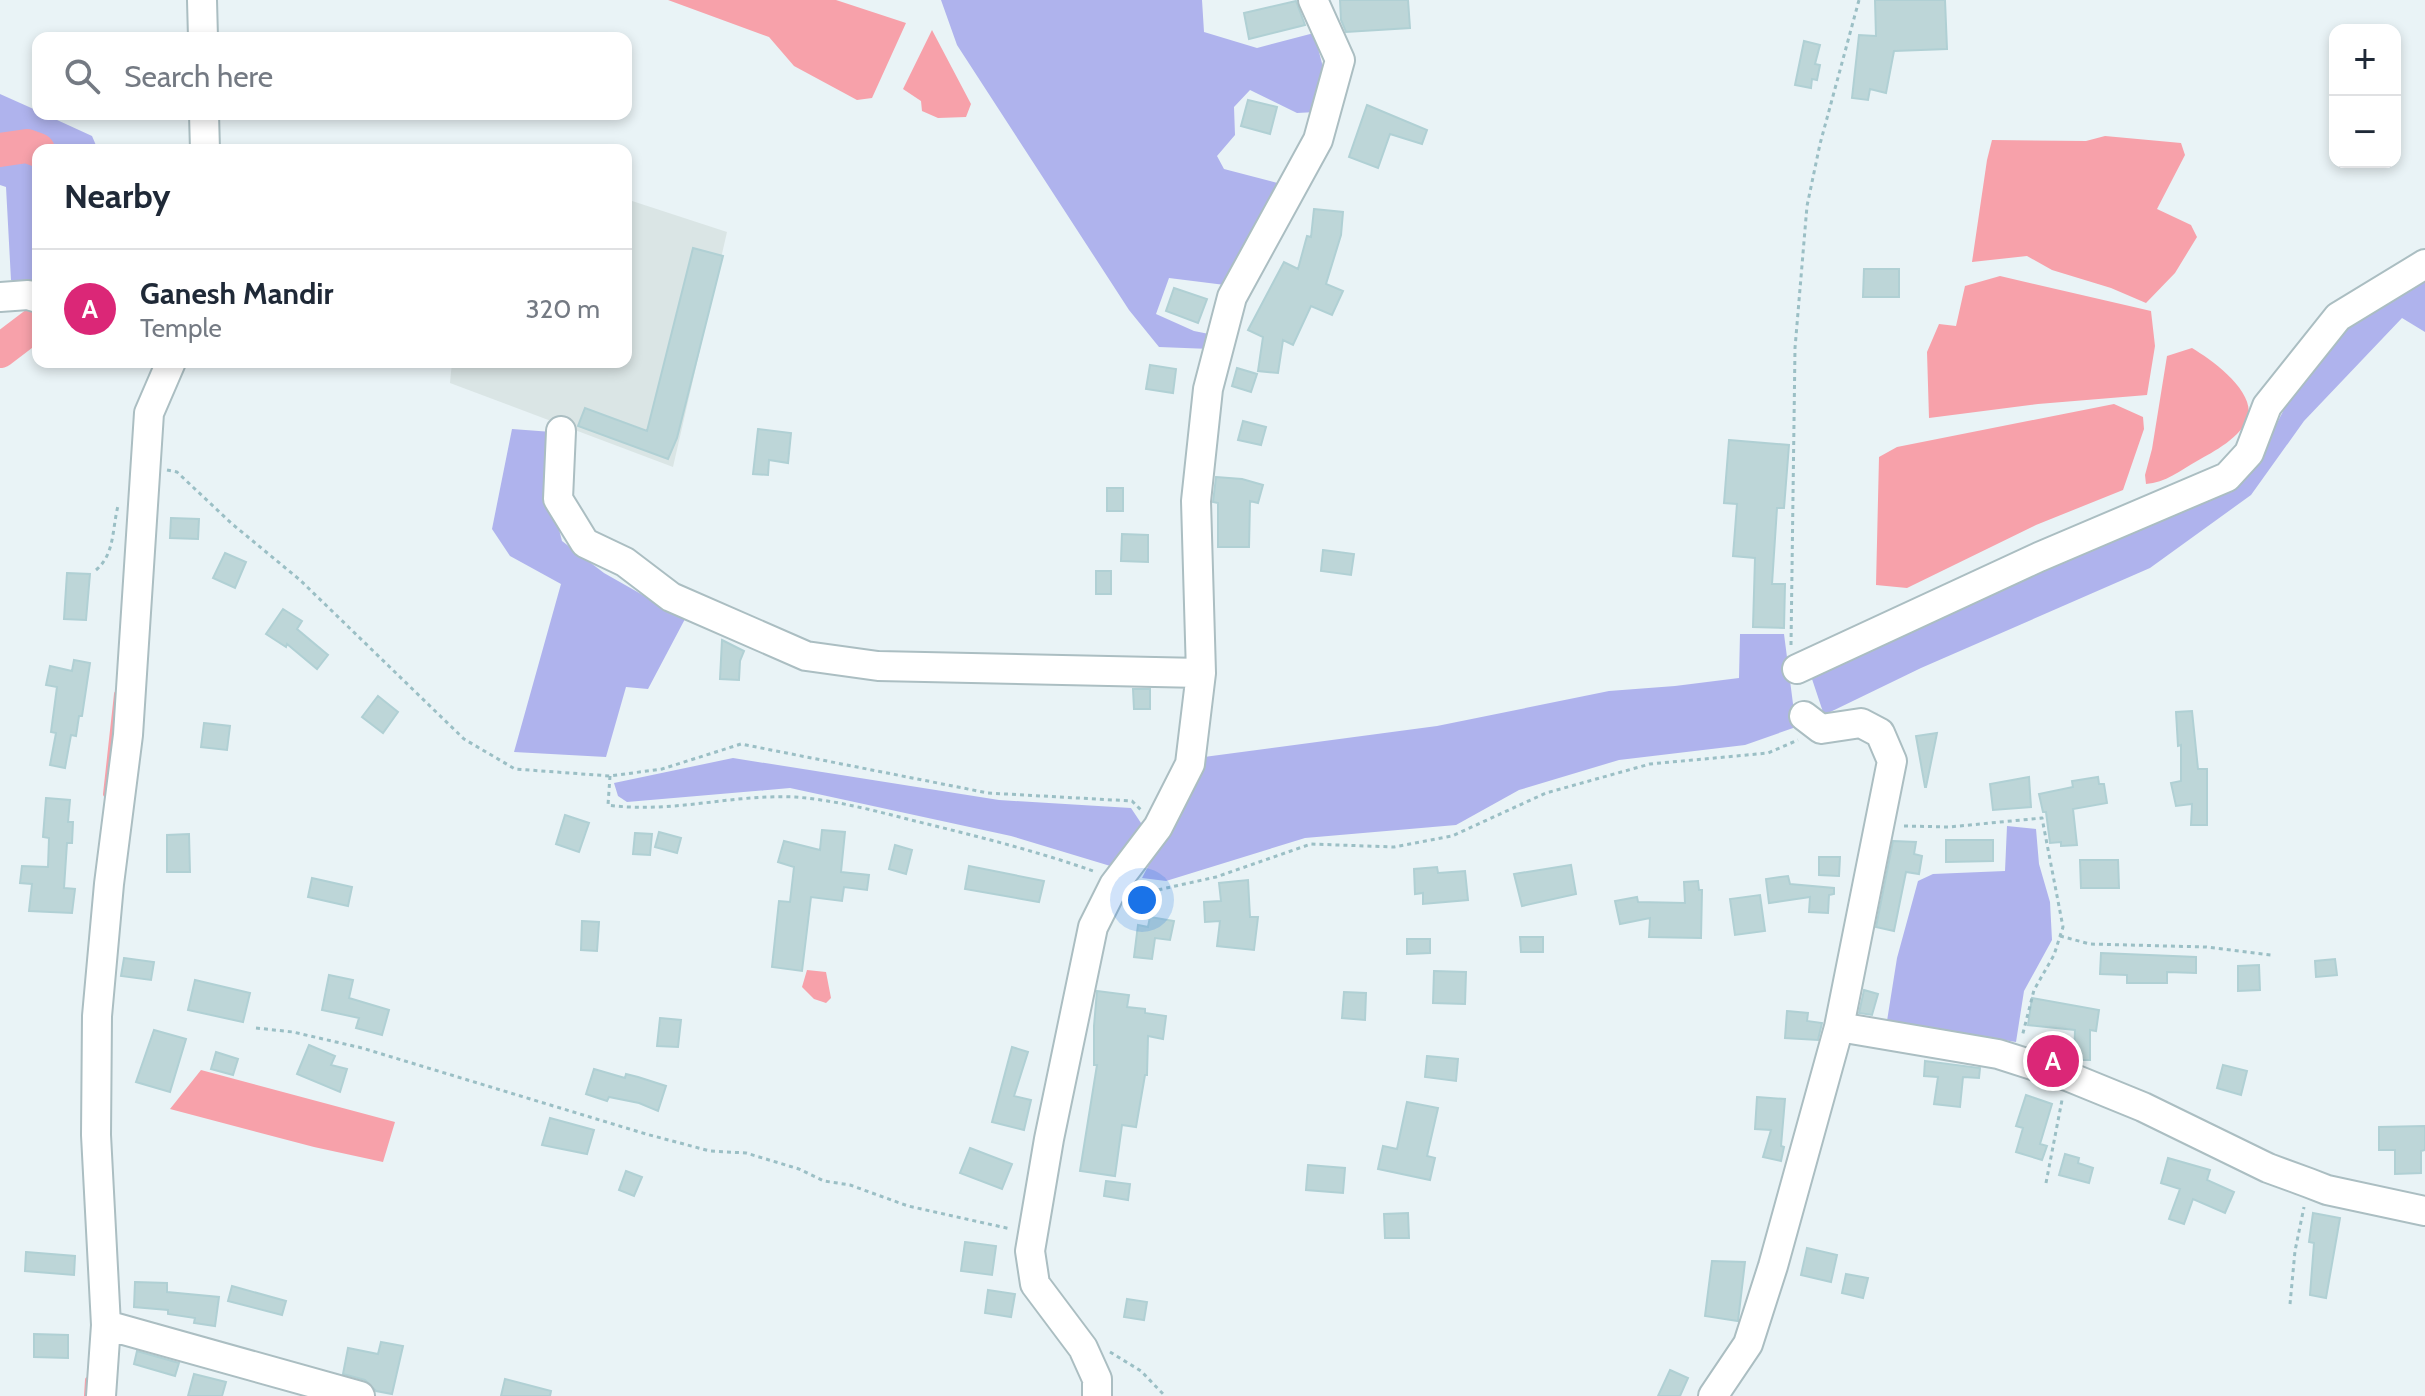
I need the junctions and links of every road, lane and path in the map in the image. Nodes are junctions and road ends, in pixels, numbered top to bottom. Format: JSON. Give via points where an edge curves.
{"nodes":[{"id":1,"x":202,"y":0,"type":"edge"},
{"id":2,"x":1313,"y":0,"type":"edge"},
{"id":3,"x":1859,"y":0,"type":"edge"},
{"id":4,"x":203,"y":32,"type":"edge"},
{"id":5,"x":204,"y":120,"type":"edge"},
{"id":6,"x":205,"y":144,"type":"edge"},
{"id":7,"x":2425,"y":264,"type":"edge"},
{"id":8,"x":32,"y":296,"type":"edge"},
{"id":9,"x":0,"y":297,"type":"edge"},
{"id":10,"x":168,"y":368,"type":"edge"},
{"id":11,"x":561,"y":431,"type":"dead end"},
{"id":12,"x":144,"y":463,"type":"junction"},
{"id":13,"x":1797,"y":669,"type":"joint"},
{"id":14,"x":1201,"y":673,"type":"junction"},
{"id":15,"x":1804,"y":716,"type":"joint"},
{"id":16,"x":610,"y":776,"type":"junction"},
{"id":17,"x":1880,"y":826,"type":"junction"},
{"id":18,"x":1158,"y":827,"type":"junction"},
{"id":19,"x":1115,"y":883,"type":"junction"},
{"id":20,"x":2060,"y":936,"type":"junction"},
{"id":21,"x":2271,"y":955,"type":"dead end"},
{"id":22,"x":1839,"y":1027,"type":"junction"},
{"id":23,"x":256,"y":1028,"type":"dead end"},
{"id":24,"x":2019,"y":1061,"type":"junction"},
{"id":25,"x":2067,"y":1076,"type":"junction"},
{"id":26,"x":2046,"y":1183,"type":"dead end"},
{"id":27,"x":2309,"y":1183,"type":"junction"},
{"id":28,"x":2425,"y":1211,"type":"edge"},
{"id":29,"x":1033,"y":1234,"type":"junction"},
{"id":30,"x":2290,"y":1304,"type":"dead end"},
{"id":31,"x":106,"y":1325,"type":"junction"},
{"id":32,"x":1083,"y":1348,"type":"junction"},
{"id":33,"x":101,"y":1396,"type":"edge"},
{"id":34,"x":360,"y":1396,"type":"edge"},
{"id":35,"x":1097,"y":1396,"type":"edge"},
{"id":36,"x":1165,"y":1396,"type":"edge"},
{"id":37,"x":1713,"y":1396,"type":"edge"}],
"edges":[{"from":1,"to":4,"type":"street"},
{"from":2,"to":14,"type":"street","via":[[1340,60],[1318,140],[1232,297],[1208,389],[1196,501]]},
{"from":3,"to":13,"type":"path","via":[[1807,206],[1795,348],[1790,640]]},
{"from":5,"to":6,"type":"street"},
{"from":7,"to":13,"type":"street","via":[[2338,317],[2267,406],[2249,453],[2227,477]]},
{"from":8,"to":9,"type":"street"},
{"from":10,"to":12,"type":"street","via":[[149,413]]},
{"from":11,"to":14,"type":"street","via":[[558,499],[585,543],[625,562],[671,597],[806,656],[878,666]]},
{"from":12,"to":16,"type":"path","via":[[177,472],[300,580],[474,746],[515,769]]},
{"from":12,"to":31,"type":"street","via":[[128,735],[97,1016],[96,1135]]},
{"from":14,"to":18,"type":"street","via":[[1190,764]]},
{"from":15,"to":17,"type":"street","via":[[1821,729],[1861,723],[1880,733],[1892,761]]},
{"from":15,"to":19,"type":"path","via":[[1804,737],[1768,753],[1650,764],[1546,793],[1452,836],[1394,847],[1311,844],[1216,877],[1131,896]]},
{"from":16,"to":18,"type":"path","via":[[662,769],[741,744],[988,793],[1132,801]]},
{"from":16,"to":19,"type":"path","via":[[608,805],[633,809],[741,797],[798,797],[964,833],[1061,860]]},
{"from":17,"to":20,"type":"path","via":[[1949,827],[2042,818],[2063,927]]},
{"from":17,"to":22,"type":"street"},
{"from":18,"to":19,"type":"street"},
{"from":19,"to":29,"type":"street","via":[[1093,927]]},
{"from":20,"to":21,"type":"path","via":[[2090,944],[2206,947]]},
{"from":20,"to":24,"type":"path","via":[[2034,990]]},
{"from":22,"to":24,"type":"street"},
{"from":22,"to":37,"type":"street","via":[[1748,1344]]},
{"from":23,"to":29,"type":"path","via":[[362,1048],[646,1134],[710,1151],[746,1153],[908,1206]]},
{"from":24,"to":25,"type":"street"},
{"from":25,"to":26,"type":"path"},
{"from":25,"to":27,"type":"street"},
{"from":27,"to":28,"type":"street"},
{"from":27,"to":30,"type":"path"},
{"from":29,"to":32,"type":"street","via":[[1035,1284]]},
{"from":31,"to":33,"type":"street"},
{"from":31,"to":34,"type":"street"},
{"from":32,"to":35,"type":"street","via":[[1097,1379]]},
{"from":32,"to":36,"type":"path","via":[[1114,1353]]}]}
